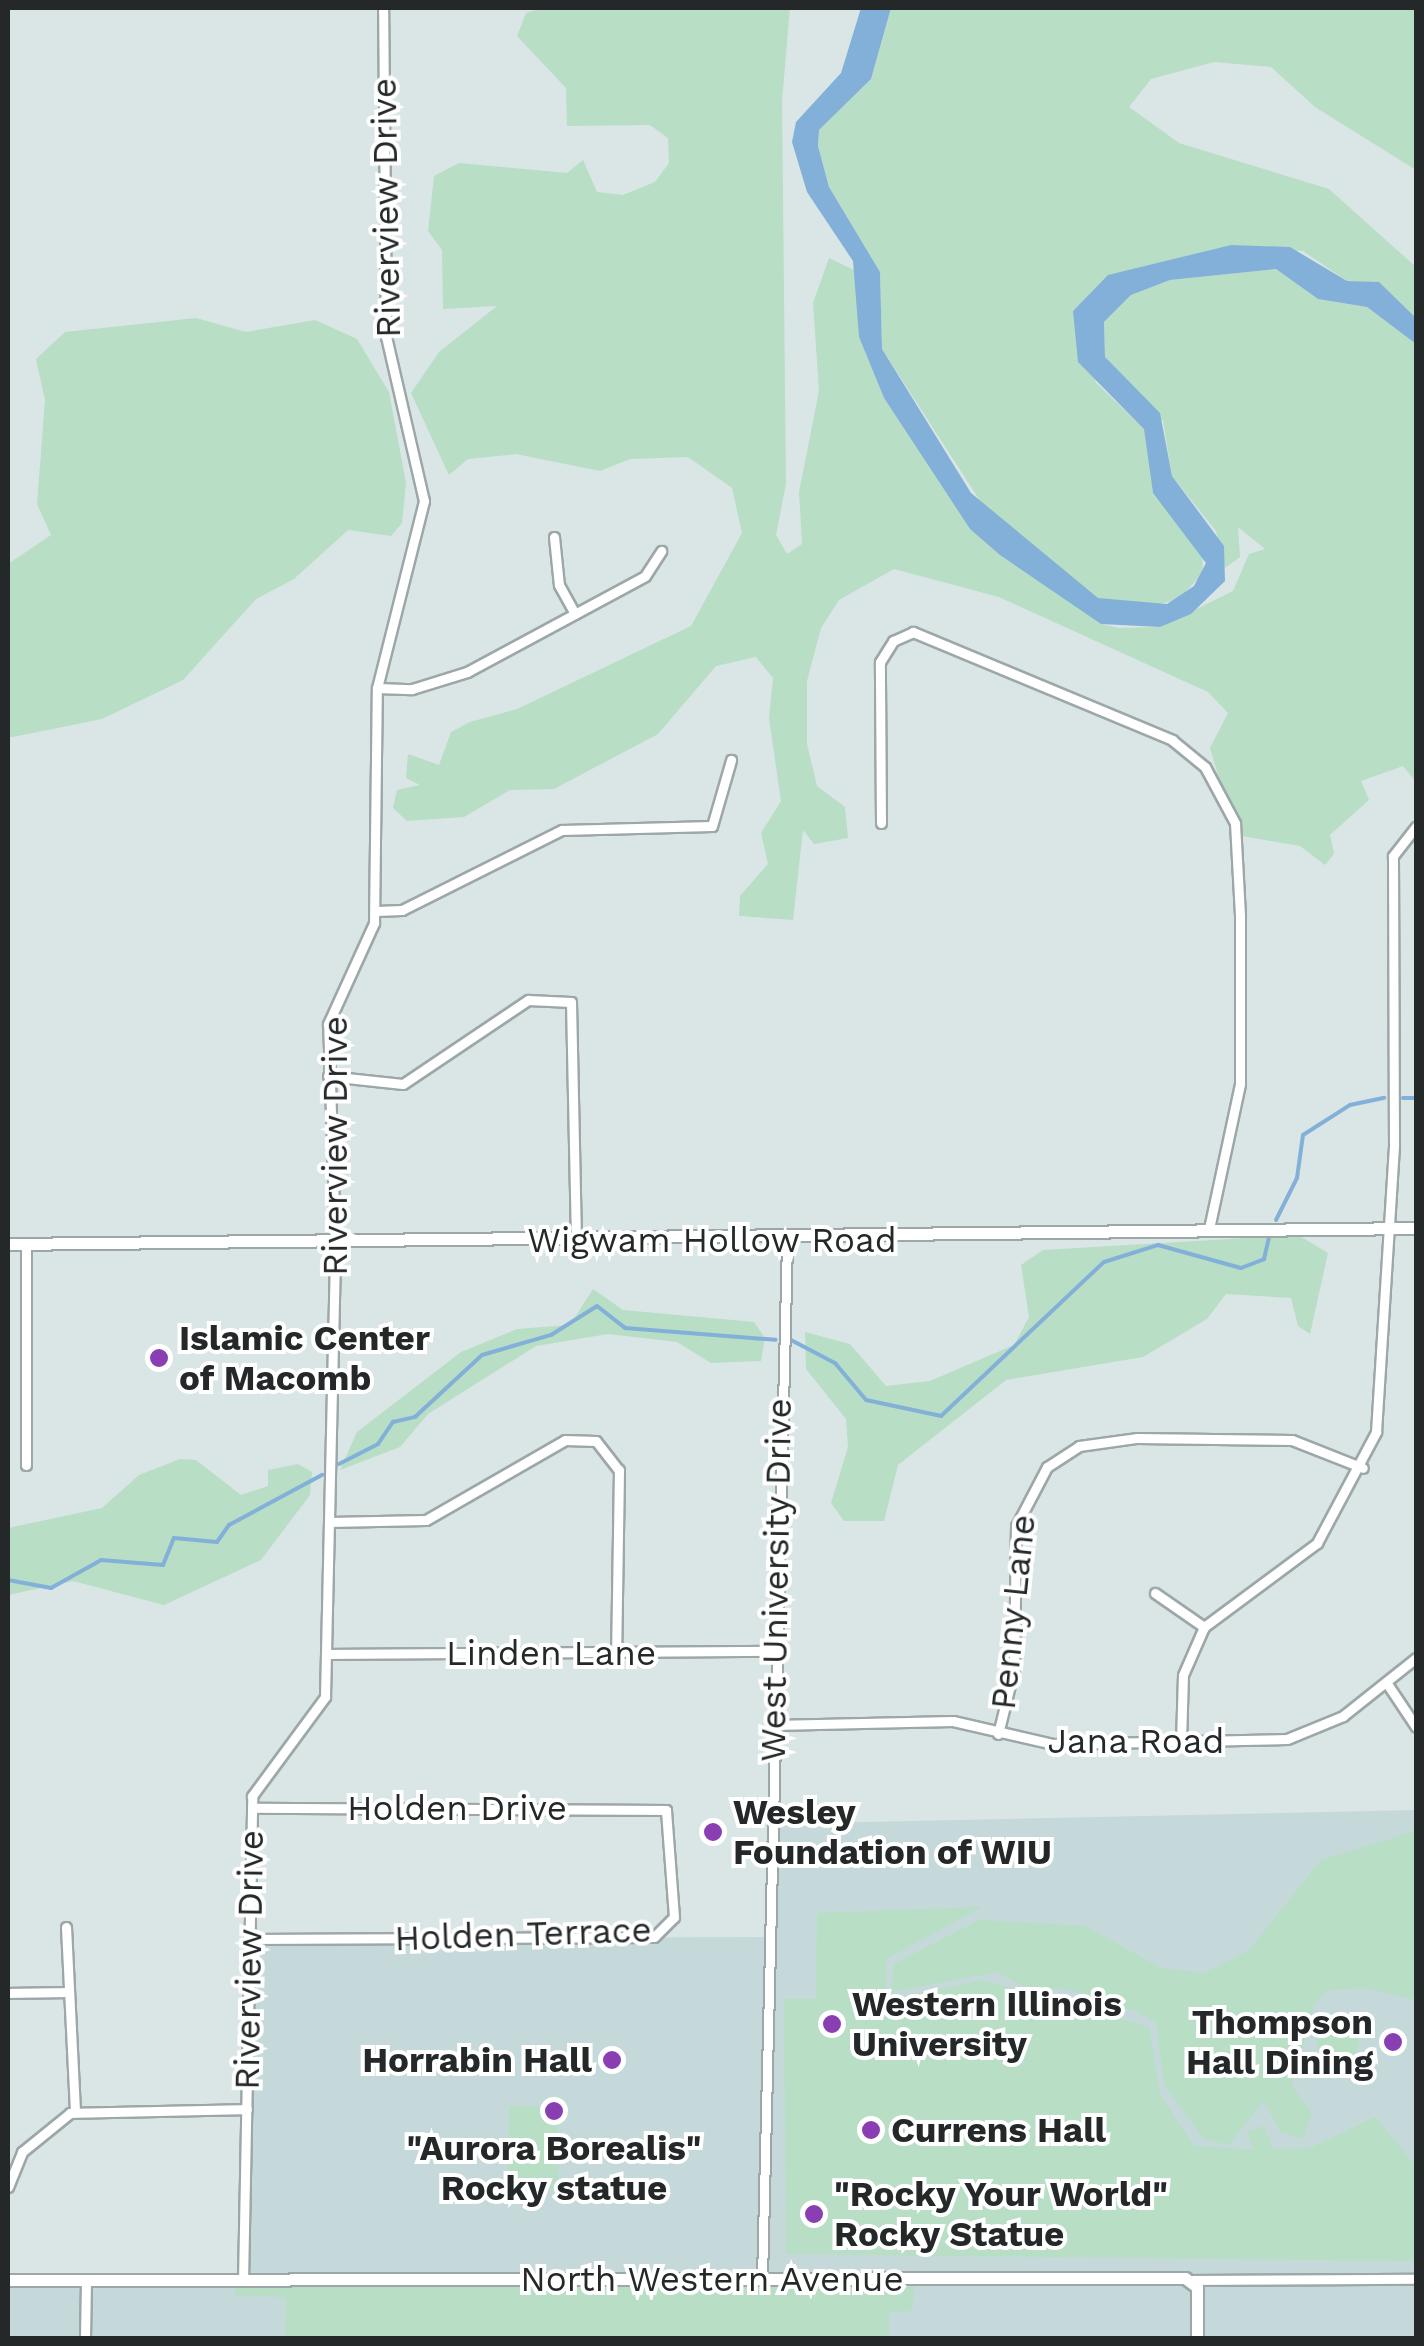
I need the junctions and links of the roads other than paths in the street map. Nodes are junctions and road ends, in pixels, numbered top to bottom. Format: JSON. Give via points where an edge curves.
{"nodes":[{"id":1,"x":382,"y":8,"type":"edge"},
{"id":2,"x":554,"y":537,"type":"dead end"},
{"id":3,"x":662,"y":551,"type":"dead end"},
{"id":4,"x":575,"y":614,"type":"junction"},
{"id":5,"x":377,"y":688,"type":"junction"},
{"id":6,"x":730,"y":760,"type":"dead end"},
{"id":7,"x":881,"y":823,"type":"dead end"},
{"id":8,"x":1416,"y":826,"type":"edge"},
{"id":9,"x":376,"y":912,"type":"junction"},
{"id":10,"x":328,"y":1076,"type":"junction"},
{"id":11,"x":1384,"y":1228,"type":"junction"},
{"id":12,"x":1416,"y":1228,"type":"edge"},
{"id":13,"x":1209,"y":1229,"type":"junction"},
{"id":14,"x":335,"y":1240,"type":"junction"},
{"id":15,"x":576,"y":1241,"type":"junction"},
{"id":16,"x":787,"y":1242,"type":"junction"},
{"id":17,"x":8,"y":1244,"type":"edge"},
{"id":18,"x":26,"y":1244,"type":"junction"},
{"id":19,"x":26,"y":1465,"type":"dead end"},
{"id":20,"x":1362,"y":1468,"type":"junction"},
{"id":21,"x":329,"y":1522,"type":"junction"},
{"id":22,"x":1155,"y":1592,"type":"dead end"},
{"id":23,"x":1204,"y":1628,"type":"junction"},
{"id":24,"x":776,"y":1651,"type":"junction"},
{"id":25,"x":616,"y":1652,"type":"junction"},
{"id":26,"x":326,"y":1654,"type":"junction"},
{"id":27,"x":1416,"y":1658,"type":"edge"},
{"id":28,"x":1388,"y":1685,"type":"junction"},
{"id":29,"x":773,"y":1725,"type":"junction"},
{"id":30,"x":1416,"y":1727,"type":"edge"},
{"id":31,"x":998,"y":1734,"type":"junction"},
{"id":32,"x":1181,"y":1742,"type":"junction"},
{"id":33,"x":252,"y":1808,"type":"junction"},
{"id":34,"x":662,"y":1809,"type":"joint"},
{"id":35,"x":66,"y":1926,"type":"dead end"},
{"id":36,"x":248,"y":1939,"type":"junction"},
{"id":37,"x":67,"y":1992,"type":"junction"},
{"id":38,"x":8,"y":1993,"type":"edge"},
{"id":39,"x":247,"y":2108,"type":"junction"},
{"id":40,"x":75,"y":2112,"type":"junction"},
{"id":41,"x":8,"y":2187,"type":"edge"},
{"id":42,"x":762,"y":2279,"type":"junction"},
{"id":43,"x":1416,"y":2279,"type":"edge"},
{"id":44,"x":8,"y":2280,"type":"edge"},
{"id":45,"x":243,"y":2280,"type":"junction"},
{"id":46,"x":1192,"y":2280,"type":"junction"},
{"id":47,"x":86,"y":2282,"type":"junction"},
{"id":48,"x":85,"y":2338,"type":"edge"},
{"id":49,"x":1197,"y":2338,"type":"edge"}],
"edges":[{"from":1,"to":5,"type":"street","name":"Riverview Drive","via":[[386,336],[424,501]]},
{"from":2,"to":4,"type":"street","via":[[558,585]]},
{"from":3,"to":4,"type":"street","via":[[646,576]]},
{"from":4,"to":5,"type":"street","via":[[456,678]]},
{"from":5,"to":9,"type":"street","name":"Riverview Drive"},
{"from":6,"to":9,"type":"street","via":[[712,826],[562,830],[402,910]]},
{"from":7,"to":13,"type":"street","via":[[880,662],[893,640],[913,632],[1172,740],[1205,767],[1239,841],[1240,916],[1240,1084]]},
{"from":8,"to":11,"type":"street","via":[[1393,856],[1394,1145]]},
{"from":9,"to":10,"type":"street","name":"Riverview Drive","via":[[329,1015]]},
{"from":10,"to":14,"type":"street","name":"Riverview Drive"},
{"from":10,"to":15,"type":"street","via":[[402,1084],[534,997],[566,999],[577,1010]]},
{"from":11,"to":12,"type":"street","name":"Wigwam Hollow Road"},
{"from":11,"to":13,"type":"street","name":"Wigwam Hollow Road"},
{"from":11,"to":20,"type":"street","via":[[1380,1413]]},
{"from":13,"to":16,"type":"street","name":"Wigwam Hollow Road"},
{"from":14,"to":15,"type":"street","name":"Wigwam Hollow Road"},
{"from":14,"to":18,"type":"street","name":"Wigwam Hollow Road"},
{"from":14,"to":21,"type":"street","name":"Riverview Drive"},
{"from":15,"to":16,"type":"street","name":"Wigwam Hollow Road"},
{"from":16,"to":24,"type":"street","name":"West University Drive"},
{"from":17,"to":18,"type":"street","name":"Wigwam Hollow Road"},
{"from":18,"to":19,"type":"street"},
{"from":20,"to":23,"type":"street","via":[[1317,1543]]},
{"from":20,"to":31,"type":"street","name":"Penny Lane","via":[[1292,1440],[1114,1439],[1057,1460],[1032,1484],[1016,1526],[1014,1669]]},
{"from":21,"to":25,"type":"street","via":[[426,1520],[566,1440],[596,1441],[619,1470]]},
{"from":21,"to":26,"type":"street","name":"Riverview Drive"},
{"from":22,"to":23,"type":"street"},
{"from":23,"to":32,"type":"street","via":[[1184,1675]]},
{"from":24,"to":25,"type":"street","name":"Linden Lane"},
{"from":24,"to":29,"type":"street","name":"West University Drive"},
{"from":25,"to":26,"type":"street","name":"Linden Lane"},
{"from":26,"to":33,"type":"street","name":"Riverview Drive","via":[[322,1706],[257,1783]]},
{"from":27,"to":28,"type":"street","name":"Jana Road"},
{"from":28,"to":30,"type":"street"},
{"from":28,"to":32,"type":"street","name":"Jana Road","via":[[1302,1735]]},
{"from":29,"to":31,"type":"street","name":"Jana Road","via":[[937,1721]]},
{"from":29,"to":42,"type":"street","name":"West University Drive"},
{"from":31,"to":32,"type":"street","name":"Jana Road","via":[[1053,1744]]},
{"from":33,"to":34,"type":"street","name":"Holden Drive"},
{"from":33,"to":36,"type":"street","name":"Riverview Drive"},
{"from":34,"to":36,"type":"street","name":"Holden Terrace","via":[[674,1820],[674,1918],[659,1936]]},
{"from":35,"to":37,"type":"street"},
{"from":36,"to":39,"type":"street","name":"Riverview Drive"},
{"from":37,"to":38,"type":"street"},
{"from":37,"to":40,"type":"street"},
{"from":39,"to":40,"type":"street"},
{"from":39,"to":45,"type":"street","name":"Riverview Drive"},
{"from":40,"to":41,"type":"street","via":[[22,2152]]},
{"from":42,"to":45,"type":"street","name":"North Western Avenue"},
{"from":42,"to":46,"type":"street","name":"North Western Avenue"},
{"from":43,"to":46,"type":"street","name":"North Western Avenue"},
{"from":44,"to":47,"type":"street","name":"North Western Avenue"},
{"from":45,"to":47,"type":"street","name":"North Western Avenue"},
{"from":46,"to":49,"type":"street"},
{"from":47,"to":48,"type":"street"}]}
